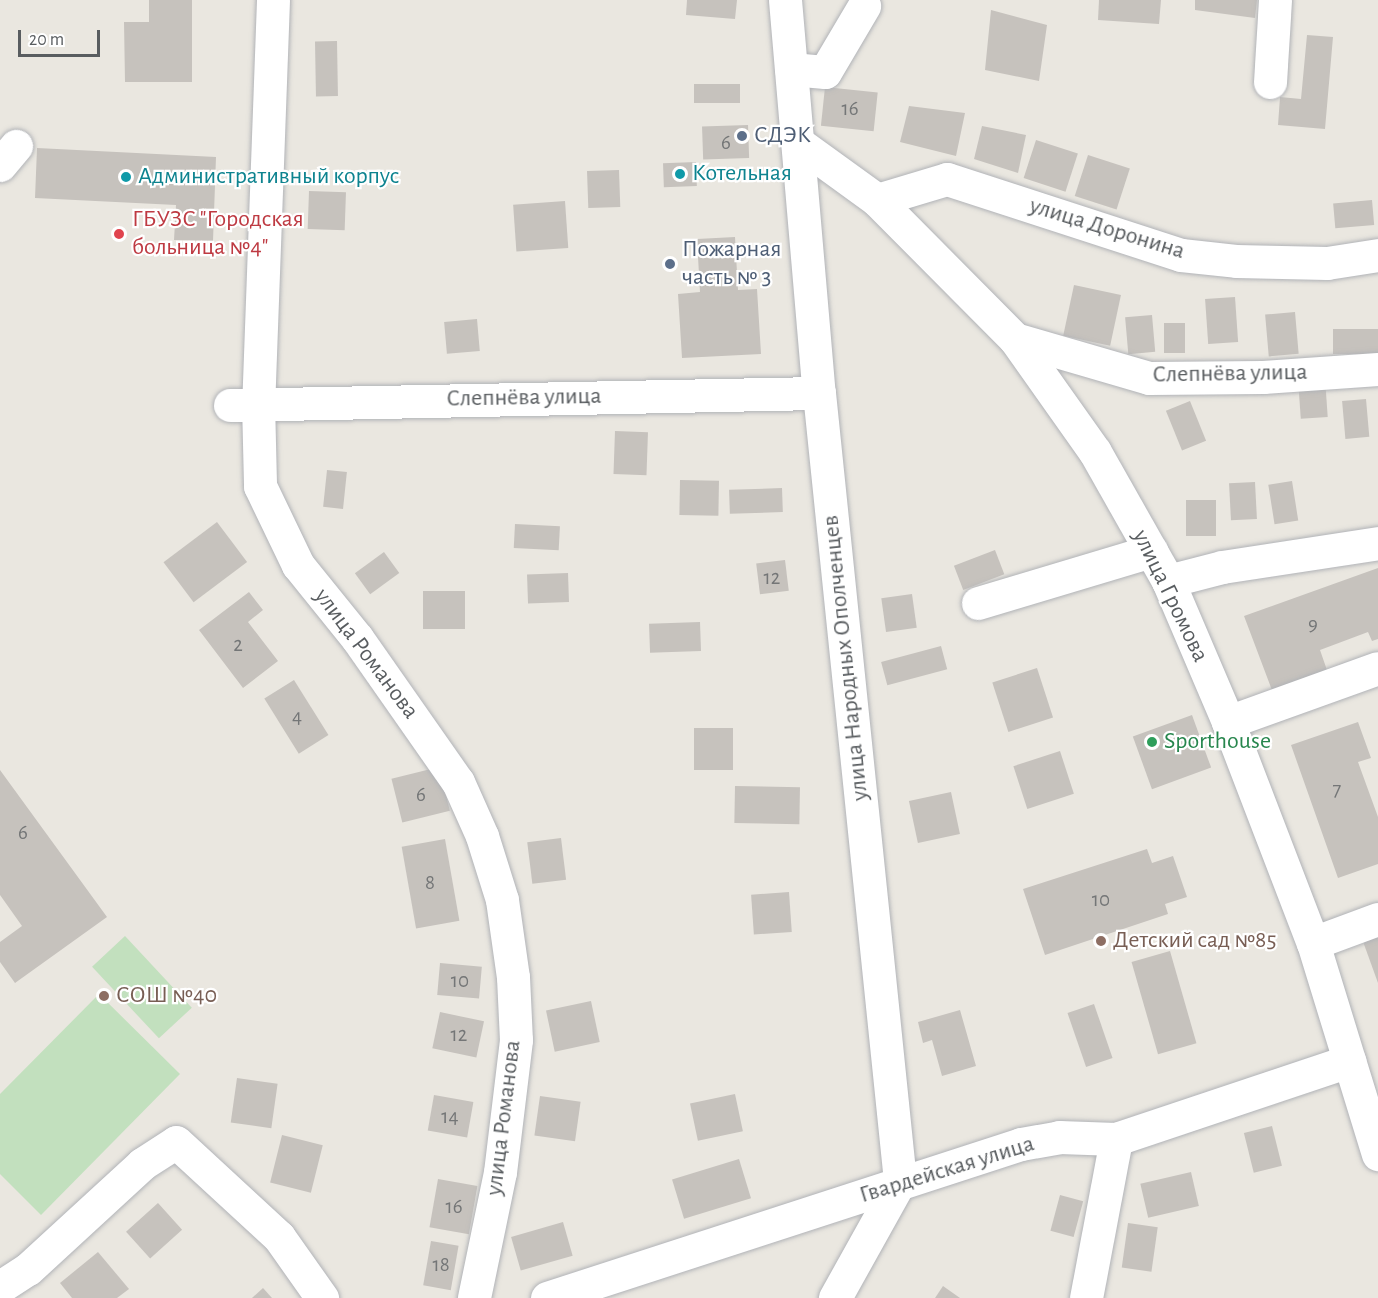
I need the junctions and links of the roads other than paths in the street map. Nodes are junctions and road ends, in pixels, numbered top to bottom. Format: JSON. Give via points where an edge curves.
{"nodes":[{"id":1,"x":273,"y":0,"type":"edge"},
{"id":2,"x":785,"y":0,"type":"edge"},
{"id":3,"x":1275,"y":0,"type":"edge"},
{"id":4,"x":864,"y":6,"type":"dead end"},
{"id":5,"x":791,"y":69,"type":"junction"},
{"id":6,"x":1270,"y":82,"type":"dead end"},
{"id":7,"x":798,"y":142,"type":"junction"},
{"id":8,"x":877,"y":200,"type":"junction"},
{"id":9,"x":1378,"y":255,"type":"edge"},
{"id":10,"x":1015,"y":339,"type":"junction"},
{"id":11,"x":1378,"y":369,"type":"edge"},
{"id":12,"x":819,"y":393,"type":"junction"},
{"id":13,"x":244,"y":403,"type":"junction"},
{"id":14,"x":1378,"y":543,"type":"edge"},
{"id":15,"x":1151,"y":551,"type":"junction"},
{"id":16,"x":1168,"y":581,"type":"junction"},
{"id":17,"x":978,"y":603,"type":"dead end"},
{"id":18,"x":1378,"y":668,"type":"edge"},
{"id":19,"x":1228,"y":722,"type":"junction"},
{"id":20,"x":1378,"y":919,"type":"edge"},
{"id":21,"x":1313,"y":943,"type":"junction"},
{"id":22,"x":1349,"y":1061,"type":"junction"},
{"id":23,"x":1375,"y":1136,"type":"edge"},
{"id":24,"x":1116,"y":1139,"type":"junction"},
{"id":25,"x":900,"y":1181,"type":"junction"},
{"id":26,"x":0,"y":1287,"type":"edge"},
{"id":27,"x":322,"y":1298,"type":"edge"},
{"id":28,"x":474,"y":1298,"type":"edge"},
{"id":29,"x":547,"y":1298,"type":"edge"},
{"id":30,"x":835,"y":1298,"type":"edge"},
{"id":31,"x":1086,"y":1298,"type":"edge"}],
"edges":[{"from":1,"to":13,"type":"street","name":"улица Романова"},
{"from":2,"to":5,"type":"street","name":"улица Народных Ополченцев"},
{"from":3,"to":6,"type":"street"},
{"from":4,"to":5,"type":"street","via":[[825,72]]},
{"from":5,"to":7,"type":"street","name":"улица Народных Ополченцев"},
{"from":7,"to":8,"type":"street","name":"улица Громова"},
{"from":7,"to":12,"type":"street","name":"улица Народных Ополченцев"},
{"from":8,"to":9,"type":"street","name":"улица Доронина","via":[[947,179],[1181,255],[1327,263]]},
{"from":8,"to":10,"type":"street","name":"улица Громова"},
{"from":10,"to":11,"type":"street","name":"Слепнёва улица","via":[[1149,378],[1263,377]]},
{"from":10,"to":15,"type":"street","name":"улица Громова","via":[[1095,452]]},
{"from":12,"to":13,"type":"street","name":"Слепнёва улица"},
{"from":12,"to":25,"type":"street","name":"улица Народных Ополченцев"},
{"from":13,"to":28,"type":"street","name":"улица Романова","via":[[260,486],[298,566],[364,647],[458,782],[482,837],[502,900],[513,977],[516,1040],[500,1172]]},
{"from":14,"to":16,"type":"street","via":[[1222,567]]},
{"from":15,"to":16,"type":"street","name":"улица Громова"},
{"from":15,"to":17,"type":"street"},
{"from":16,"to":19,"type":"street","name":"улица Громова"},
{"from":18,"to":19,"type":"street"},
{"from":19,"to":21,"type":"street","name":"улица Громова"},
{"from":20,"to":21,"type":"street"},
{"from":21,"to":22,"type":"street","name":"улица Громова"},
{"from":22,"to":23,"type":"street","name":"улица Громова"},
{"from":22,"to":24,"type":"street","name":"Гвардейская улица"},
{"from":24,"to":25,"type":"street","name":"Гвардейская улица","via":[[1059,1137],[1021,1144]]},
{"from":24,"to":31,"type":"street"},
{"from":25,"to":29,"type":"street","name":"Гвардейская улица","via":[[835,1206]]},
{"from":25,"to":30,"type":"street"},
{"from":26,"to":27,"type":"street","via":[[28,1269],[142,1164],[176,1142],[279,1237]]}]}
